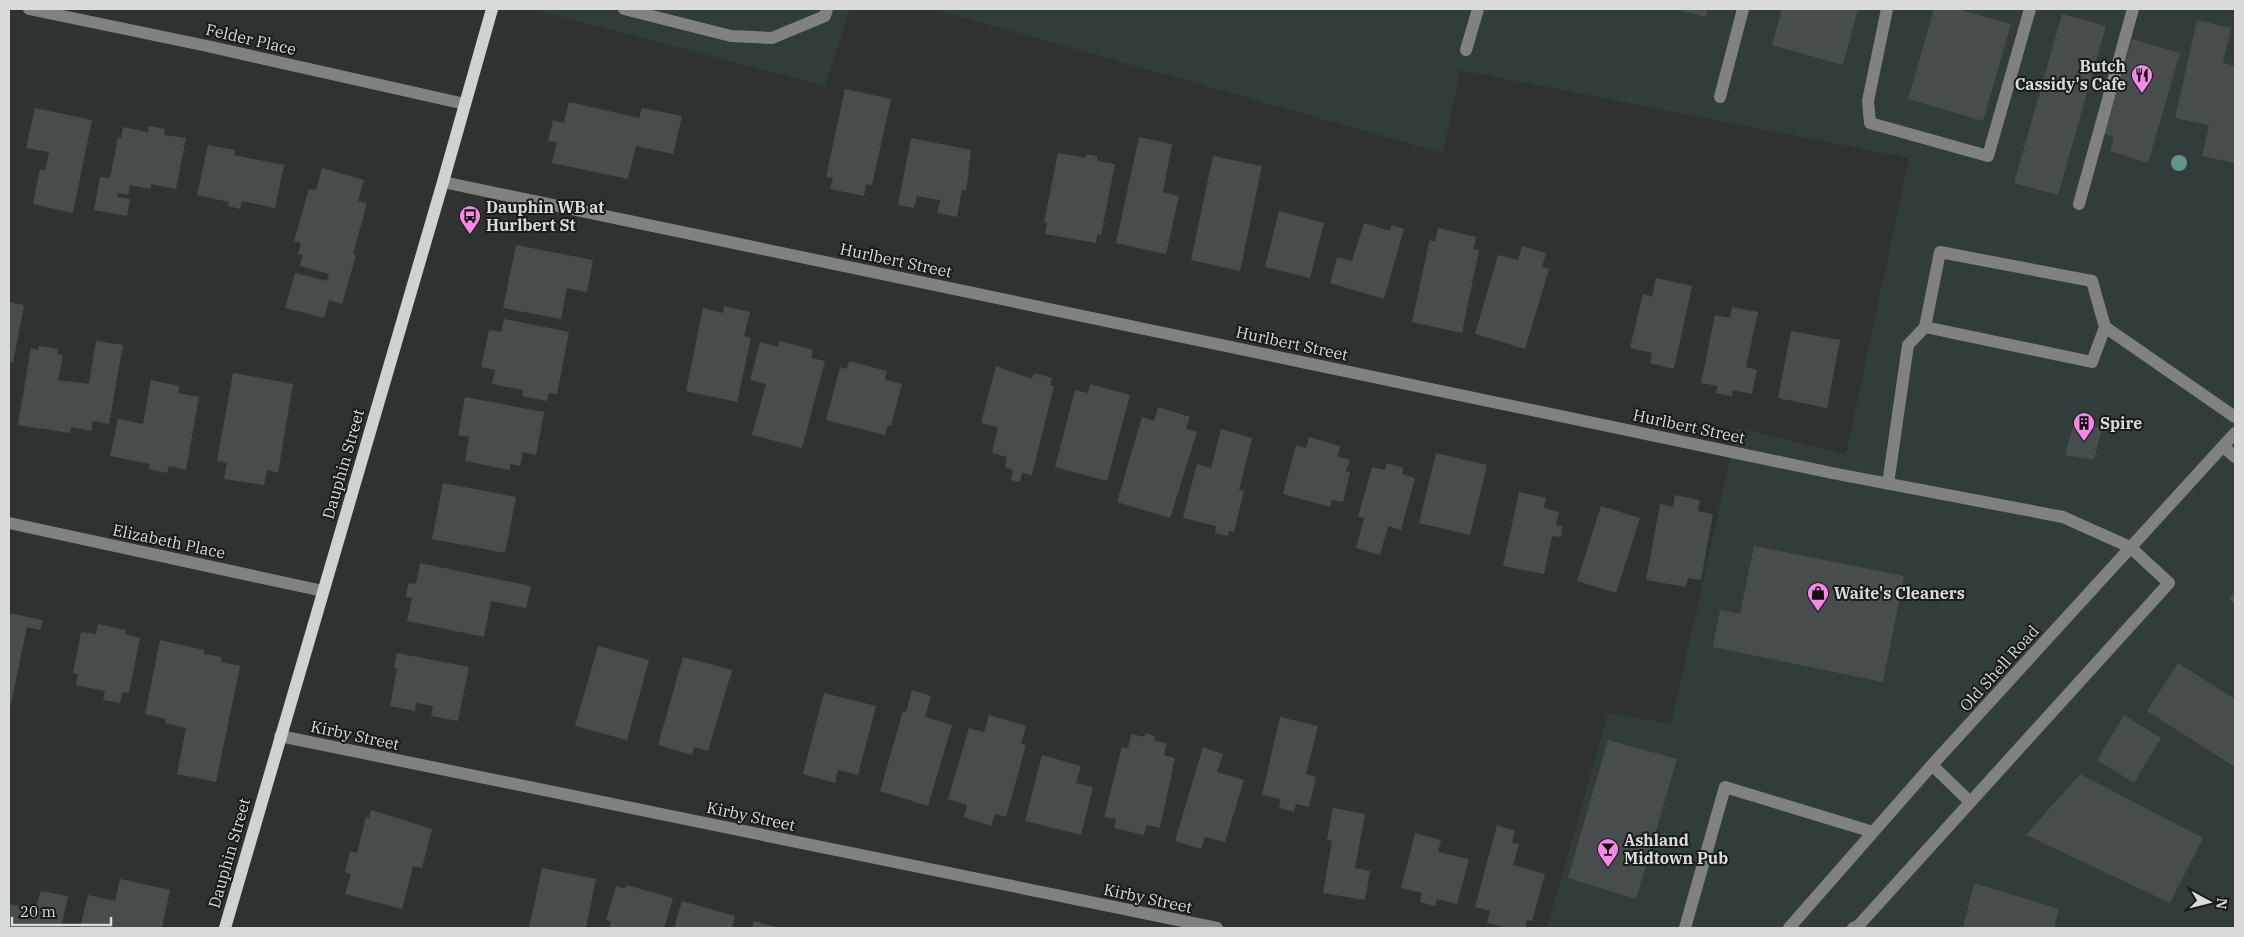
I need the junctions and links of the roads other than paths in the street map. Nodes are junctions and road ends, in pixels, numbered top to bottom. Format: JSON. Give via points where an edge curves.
{"nodes":[{"id":1,"x":29,"y":9,"type":"edge"},
{"id":2,"x":492,"y":9,"type":"edge"},
{"id":3,"x":624,"y":9,"type":"edge"},
{"id":4,"x":828,"y":9,"type":"edge"},
{"id":5,"x":1478,"y":9,"type":"edge"},
{"id":6,"x":1743,"y":9,"type":"edge"},
{"id":7,"x":1887,"y":9,"type":"edge"},
{"id":8,"x":2030,"y":9,"type":"edge"},
{"id":9,"x":2132,"y":9,"type":"edge"},
{"id":10,"x":1466,"y":50,"type":"dead end"},
{"id":11,"x":1720,"y":97,"type":"dead end"},
{"id":12,"x":465,"y":104,"type":"junction"},
{"id":13,"x":444,"y":182,"type":"junction"},
{"id":14,"x":2079,"y":204,"type":"dead end"},
{"id":15,"x":1925,"y":327,"type":"junction"},
{"id":16,"x":2105,"y":327,"type":"junction"},
{"id":17,"x":2235,"y":417,"type":"edge"},
{"id":18,"x":2235,"y":433,"type":"edge"},
{"id":19,"x":2223,"y":446,"type":"junction"},
{"id":20,"x":2235,"y":457,"type":"edge"},
{"id":21,"x":1888,"y":484,"type":"junction"},
{"id":22,"x":9,"y":523,"type":"edge"},
{"id":23,"x":2130,"y":547,"type":"junction"},
{"id":24,"x":323,"y":591,"type":"junction"},
{"id":25,"x":280,"y":736,"type":"junction"},
{"id":26,"x":1932,"y":765,"type":"junction"},
{"id":27,"x":1969,"y":801,"type":"junction"},
{"id":28,"x":1873,"y":832,"type":"junction"},
{"id":29,"x":225,"y":928,"type":"edge"},
{"id":30,"x":1217,"y":928,"type":"edge"},
{"id":31,"x":1685,"y":928,"type":"edge"},
{"id":32,"x":1789,"y":928,"type":"edge"},
{"id":33,"x":1853,"y":928,"type":"edge"}],
"edges":[{"from":1,"to":12,"type":"street","name":"Felder Place"},
{"from":2,"to":12,"type":"main road","name":"Dauphin Street"},
{"from":3,"to":4,"type":"street","via":[[731,36],[772,38],[825,16]]},
{"from":5,"to":10,"type":"street"},
{"from":6,"to":11,"type":"street"},
{"from":7,"to":8,"type":"street","via":[[1868,101],[1870,123],[1988,156]]},
{"from":9,"to":14,"type":"street"},
{"from":12,"to":13,"type":"main road","name":"Dauphin Street"},
{"from":13,"to":21,"type":"street","name":"Hurlbert Street"},
{"from":13,"to":24,"type":"main road","name":"Dauphin Street"},
{"from":15,"to":16,"type":"street","via":[[2092,362]]},
{"from":15,"to":16,"type":"street","via":[[1940,252],[2092,281]]},
{"from":15,"to":21,"type":"street","via":[[1908,345]]},
{"from":16,"to":17,"type":"street"},
{"from":18,"to":19,"type":"street","name":"Old Shell Road"},
{"from":19,"to":20,"type":"street"},
{"from":19,"to":23,"type":"street","name":"Old Shell Road"},
{"from":21,"to":23,"type":"street","name":"Hurlbert Street","via":[[2063,517]]},
{"from":22,"to":24,"type":"street","name":"Elizabeth Place"},
{"from":23,"to":26,"type":"street","name":"Old Shell Road"},
{"from":23,"to":27,"type":"street","name":"Hurlbert Street","via":[[2169,583]]},
{"from":24,"to":25,"type":"main road","name":"Dauphin Street"},
{"from":25,"to":29,"type":"main road","name":"Dauphin Street"},
{"from":25,"to":30,"type":"street","name":"Kirby Street"},
{"from":26,"to":27,"type":"street"},
{"from":26,"to":28,"type":"street","name":"Old Shell Road"},
{"from":27,"to":33,"type":"street"},
{"from":28,"to":31,"type":"street","via":[[1725,787]]},
{"from":28,"to":32,"type":"street","name":"Old Shell Road"}]}
